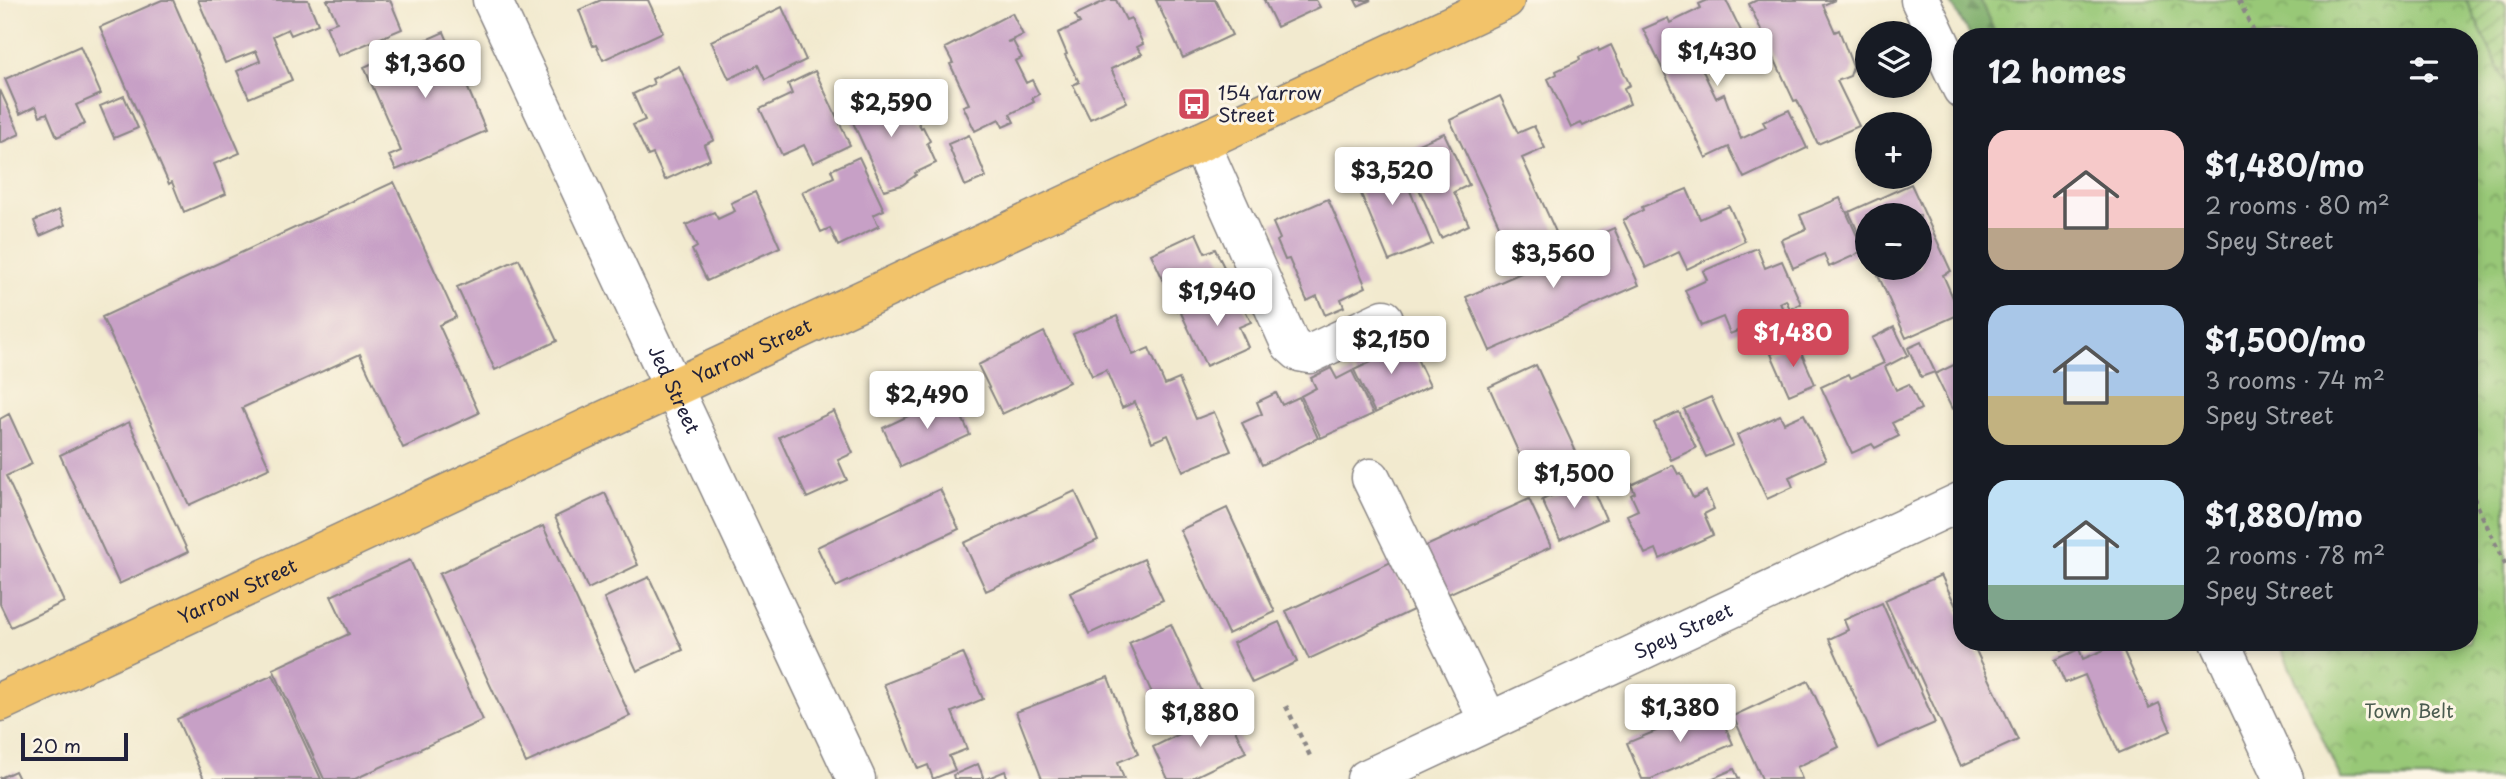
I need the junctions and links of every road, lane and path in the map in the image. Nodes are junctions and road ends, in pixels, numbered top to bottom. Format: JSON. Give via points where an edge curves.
{"nodes":[{"id":1,"x":492,"y":0,"type":"edge"},
{"id":2,"x":1505,"y":0,"type":"edge"},
{"id":3,"x":1920,"y":0,"type":"edge"},
{"id":4,"x":2239,"y":0,"type":"edge"},
{"id":5,"x":2252,"y":28,"type":"edge"},
{"id":6,"x":1953,"y":70,"type":"edge"},
{"id":7,"x":1200,"y":142,"type":"junction"},
{"id":8,"x":1384,"y":319,"type":"dead end"},
{"id":9,"x":674,"y":388,"type":"junction"},
{"id":10,"x":1371,"y":478,"type":"dead end"},
{"id":11,"x":1953,"y":505,"type":"edge"},
{"id":12,"x":2478,"y":507,"type":"edge"},
{"id":13,"x":2506,"y":566,"type":"edge"},
{"id":14,"x":2224,"y":651,"type":"edge"},
{"id":15,"x":0,"y":702,"type":"edge"},
{"id":16,"x":1286,"y":706,"type":"dead end"},
{"id":17,"x":1489,"y":722,"type":"junction"},
{"id":18,"x":1310,"y":756,"type":"dead end"},
{"id":19,"x":856,"y":779,"type":"edge"},
{"id":20,"x":1366,"y":779,"type":"edge"},
{"id":21,"x":2284,"y":779,"type":"edge"}],
"edges":[{"from":1,"to":9,"type":"street","name":"Jed Street"},
{"from":2,"to":7,"type":"main road","name":"Yarrow Street"},
{"from":3,"to":6,"type":"street"},
{"from":4,"to":5,"type":"path"},
{"from":7,"to":8,"type":"street","via":[[1290,344],[1310,354]]},
{"from":7,"to":9,"type":"main road","name":"Yarrow Street"},
{"from":9,"to":15,"type":"main road","name":"Yarrow Street"},
{"from":9,"to":19,"type":"street","name":"Jed Street"},
{"from":10,"to":17,"type":"street"},
{"from":11,"to":17,"type":"street","name":"Spey Street"},
{"from":12,"to":13,"type":"path"},
{"from":14,"to":21,"type":"street"},
{"from":16,"to":18,"type":"path"},
{"from":17,"to":20,"type":"street","name":"Spey Street"}]}
